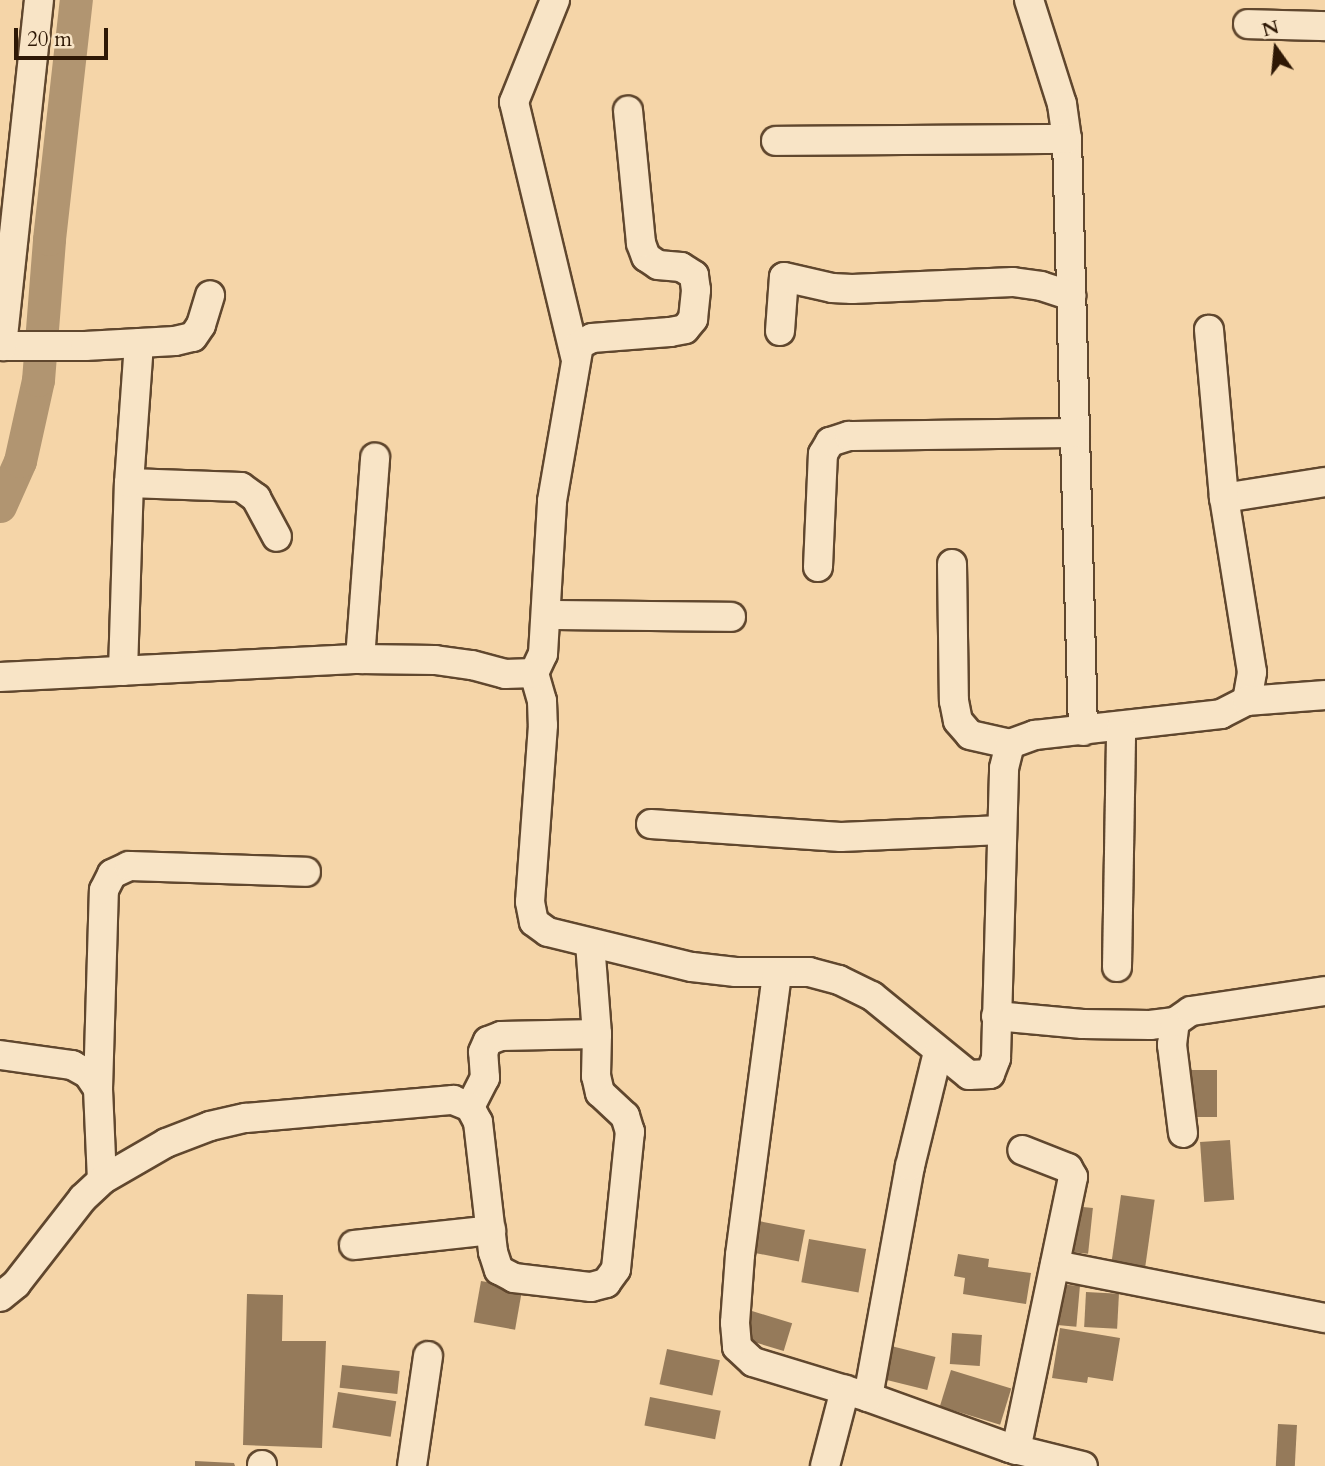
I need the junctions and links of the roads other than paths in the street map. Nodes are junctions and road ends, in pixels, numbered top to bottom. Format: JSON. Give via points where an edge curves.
{"nodes":[{"id":1,"x":40,"y":0,"type":"edge"},
{"id":2,"x":555,"y":0,"type":"edge"},
{"id":3,"x":1029,"y":0,"type":"edge"},
{"id":4,"x":1248,"y":24,"type":"dead end"},
{"id":5,"x":1325,"y":26,"type":"edge"},
{"id":6,"x":628,"y":111,"type":"dead end"},
{"id":7,"x":13,"y":122,"type":"edge"},
{"id":8,"x":1067,"y":139,"type":"junction"},
{"id":9,"x":776,"y":141,"type":"dead end"},
{"id":10,"x":5,"y":258,"type":"edge"},
{"id":11,"x":210,"y":295,"type":"dead end"},
{"id":12,"x":1071,"y":296,"type":"junction"},
{"id":13,"x":1209,"y":330,"type":"dead end"},
{"id":14,"x":780,"y":331,"type":"dead end"},
{"id":15,"x":139,"y":343,"type":"junction"},
{"id":16,"x":6,"y":345,"type":"edge"},
{"id":17,"x":575,"y":357,"type":"junction"},
{"id":18,"x":1075,"y":433,"type":"junction"},
{"id":19,"x":375,"y":458,"type":"dead end"},
{"id":20,"x":1325,"y":482,"type":"edge"},
{"id":21,"x":128,"y":483,"type":"junction"},
{"id":22,"x":1224,"y":498,"type":"junction"},
{"id":23,"x":277,"y":537,"type":"dead end"},
{"id":24,"x":952,"y":564,"type":"dead end"},
{"id":25,"x":818,"y":567,"type":"dead end"},
{"id":26,"x":546,"y":615,"type":"junction"},
{"id":27,"x":731,"y":617,"type":"dead end"},
{"id":28,"x":360,"y":659,"type":"junction"},
{"id":29,"x":123,"y":671,"type":"junction"},
{"id":30,"x":534,"y":673,"type":"junction"},
{"id":31,"x":0,"y":677,"type":"edge"},
{"id":32,"x":1325,"y":695,"type":"edge"},
{"id":33,"x":1247,"y":701,"type":"junction"},
{"id":34,"x":1121,"y":728,"type":"junction"},
{"id":35,"x":1083,"y":731,"type":"junction"},
{"id":36,"x":1010,"y":744,"type":"junction"},
{"id":37,"x":651,"y":824,"type":"dead end"},
{"id":38,"x":1002,"y":830,"type":"junction"},
{"id":39,"x":306,"y":872,"type":"dead end"},
{"id":40,"x":590,"y":943,"type":"junction"},
{"id":41,"x":1117,"y":967,"type":"dead end"},
{"id":42,"x":776,"y":974,"type":"junction"},
{"id":43,"x":1325,"y":991,"type":"edge"},
{"id":44,"x":996,"y":1016,"type":"junction"},
{"id":45,"x":1175,"y":1021,"type":"junction"},
{"id":46,"x":597,"y":1034,"type":"junction"},
{"id":47,"x":938,"y":1052,"type":"junction"},
{"id":48,"x":0,"y":1055,"type":"edge"},
{"id":49,"x":99,"y":1089,"type":"junction"},
{"id":50,"x":470,"y":1107,"type":"junction"},
{"id":51,"x":1183,"y":1133,"type":"dead end"},
{"id":52,"x":1022,"y":1150,"type":"dead end"},
{"id":53,"x":102,"y":1180,"type":"junction"},
{"id":54,"x":491,"y":1230,"type":"junction"},
{"id":55,"x":354,"y":1245,"type":"dead end"},
{"id":56,"x":1055,"y":1265,"type":"junction"},
{"id":57,"x":0,"y":1297,"type":"edge"},
{"id":58,"x":1325,"y":1318,"type":"edge"},
{"id":59,"x":428,"y":1356,"type":"dead end"},
{"id":60,"x":856,"y":1394,"type":"junction"},
{"id":61,"x":1016,"y":1450,"type":"junction"},
{"id":62,"x":1051,"y":1463,"type":"edge"},
{"id":63,"x":412,"y":1466,"type":"edge"},
{"id":64,"x":825,"y":1466,"type":"edge"},
{"id":65,"x":1083,"y":1466,"type":"edge"}],
"edges":[{"from":1,"to":7,"type":"street"},
{"from":2,"to":17,"type":"street","via":[[514,103]]},
{"from":3,"to":8,"type":"street","via":[[1062,104]]},
{"from":4,"to":5,"type":"street"},
{"from":6,"to":17,"type":"street","via":[[641,243],[646,257],[658,265],[681,267],[694,275],[693,319],[685,329],[670,332],[593,338],[579,345]]},
{"from":7,"to":10,"type":"street"},
{"from":8,"to":9,"type":"street"},
{"from":8,"to":12,"type":"street"},
{"from":10,"to":16,"type":"street"},
{"from":11,"to":15,"type":"street","via":[[193,337]]},
{"from":12,"to":14,"type":"street","via":[[1013,282],[842,289],[784,277]]},
{"from":12,"to":18,"type":"street"},
{"from":13,"to":22,"type":"street"},
{"from":15,"to":16,"type":"street"},
{"from":15,"to":21,"type":"street"},
{"from":17,"to":26,"type":"street","via":[[552,501]]},
{"from":18,"to":25,"type":"street","via":[[849,436],[830,442],[823,454]]},
{"from":18,"to":35,"type":"street"},
{"from":19,"to":28,"type":"street"},
{"from":20,"to":22,"type":"street"},
{"from":21,"to":23,"type":"street","via":[[241,487],[256,498]]},
{"from":21,"to":29,"type":"street"},
{"from":22,"to":33,"type":"street","via":[[1252,673]]},
{"from":24,"to":36,"type":"street","via":[[958,722],[970,735]]},
{"from":26,"to":27,"type":"street"},
{"from":26,"to":30,"type":"street","via":[[543,654]]},
{"from":28,"to":29,"type":"street"},
{"from":28,"to":30,"type":"street","via":[[435,660],[505,674]]},
{"from":29,"to":31,"type":"street"},
{"from":30,"to":40,"type":"street","via":[[543,725],[530,902],[534,922],[548,932]]},
{"from":32,"to":33,"type":"street"},
{"from":33,"to":34,"type":"street","via":[[1222,714]]},
{"from":34,"to":35,"type":"street"},
{"from":34,"to":41,"type":"street"},
{"from":35,"to":36,"type":"street"},
{"from":36,"to":38,"type":"street","via":[[1004,768]]},
{"from":37,"to":38,"type":"street","via":[[841,837]]},
{"from":38,"to":44,"type":"street"},
{"from":39,"to":49,"type":"street","via":[[128,866],[112,874],[104,890]]},
{"from":40,"to":42,"type":"street","via":[[692,967]]},
{"from":40,"to":46,"type":"street"},
{"from":42,"to":47,"type":"street","via":[[809,972],[872,996]]},
{"from":42,"to":60,"type":"street","via":[[740,1255],[737,1347],[753,1362]]},
{"from":43,"to":45,"type":"street","via":[[1191,1011]]},
{"from":44,"to":45,"type":"street","via":[[1083,1024]]},
{"from":44,"to":47,"type":"street","via":[[996,1058],[990,1074],[969,1075]]},
{"from":45,"to":51,"type":"street","via":[[1172,1045]]},
{"from":46,"to":50,"type":"street","via":[[501,1036],[488,1041],[483,1052],[485,1078]]},
{"from":46,"to":54,"type":"street","via":[[600,1093],[625,1116],[630,1132],[616,1269],[606,1283],[591,1287],[514,1278],[499,1270]]},
{"from":47,"to":60,"type":"street"},
{"from":48,"to":49,"type":"street","via":[[72,1065],[88,1074]]},
{"from":49,"to":53,"type":"street"},
{"from":50,"to":53,"type":"street","via":[[453,1100],[246,1118],[166,1143]]},
{"from":50,"to":54,"type":"street","via":[[478,1122]]},
{"from":52,"to":56,"type":"street","via":[[1073,1173]]},
{"from":53,"to":57,"type":"street"},
{"from":54,"to":55,"type":"street"},
{"from":56,"to":58,"type":"street"},
{"from":56,"to":61,"type":"street"},
{"from":59,"to":63,"type":"street"},
{"from":60,"to":61,"type":"street"},
{"from":60,"to":64,"type":"street"},
{"from":61,"to":62,"type":"street"},
{"from":62,"to":65,"type":"street"}]}
